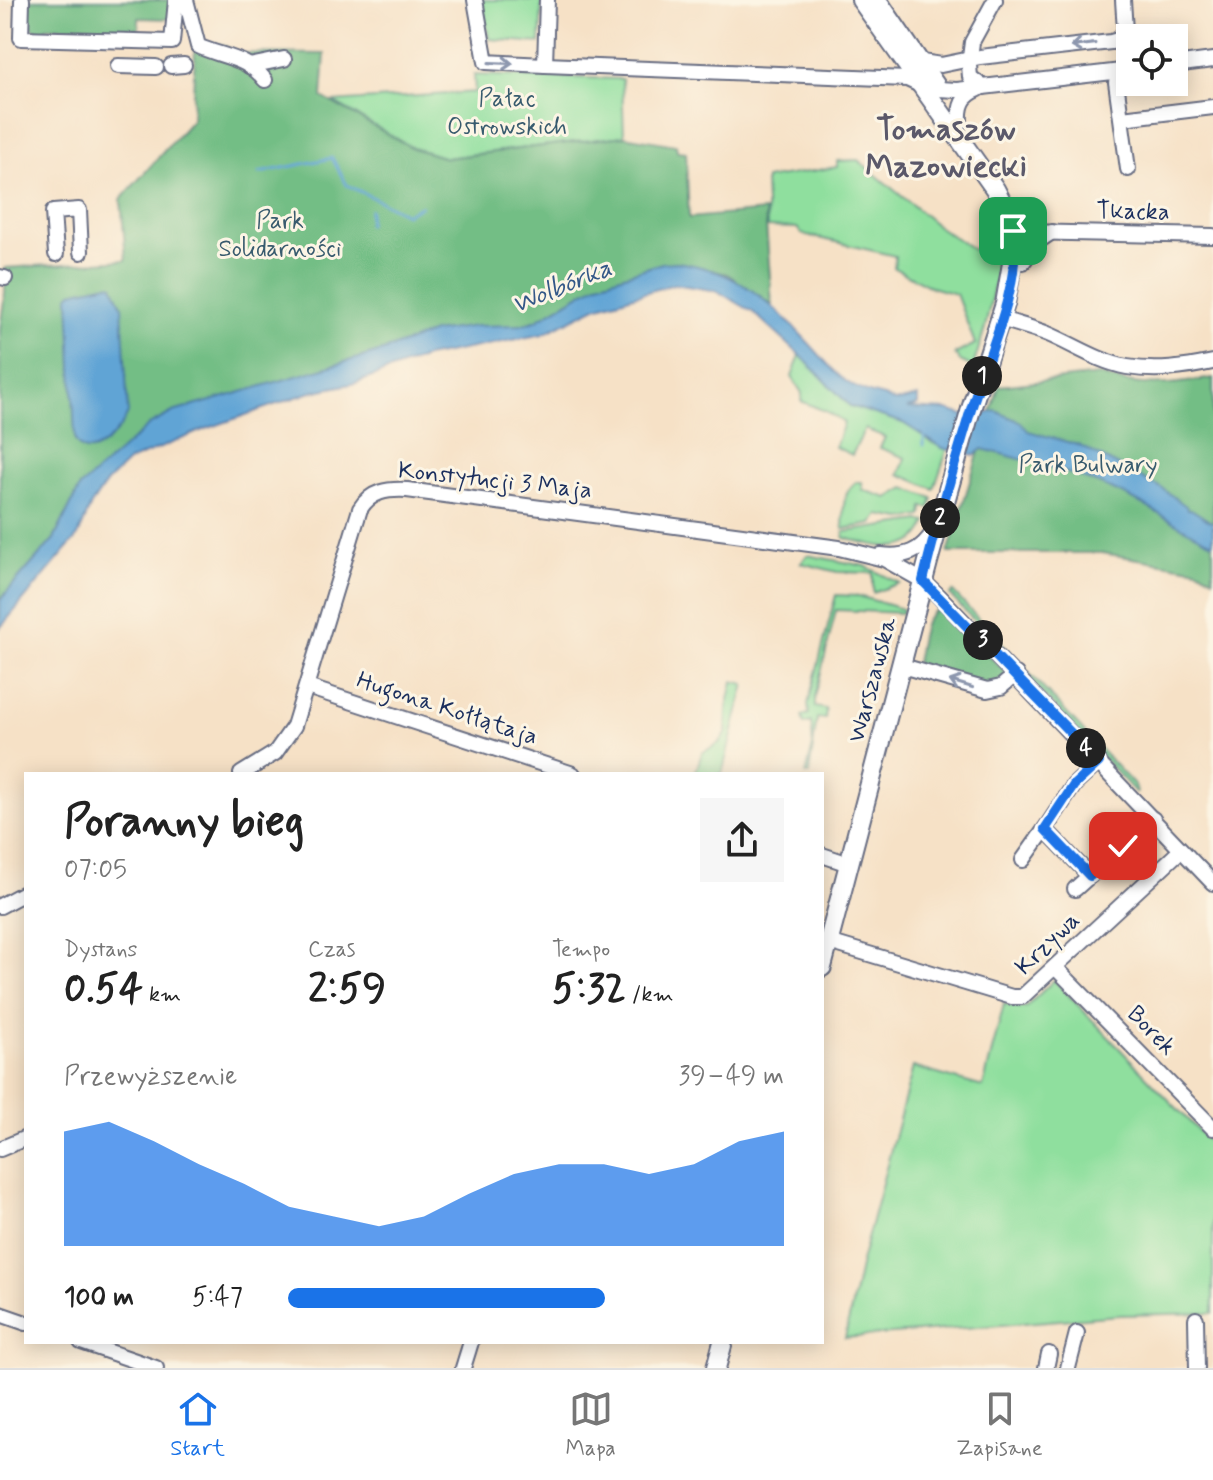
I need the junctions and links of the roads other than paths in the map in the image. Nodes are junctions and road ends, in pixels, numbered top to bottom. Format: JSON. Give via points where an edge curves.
{"nodes":[{"id":1,"x":22,"y":0,"type":"edge"},
{"id":2,"x":176,"y":0,"type":"edge"},
{"id":3,"x":186,"y":0,"type":"edge"},
{"id":4,"x":475,"y":0,"type":"edge"},
{"id":5,"x":547,"y":0,"type":"edge"},
{"id":6,"x":861,"y":0,"type":"edge"},
{"id":7,"x":877,"y":0,"type":"edge"},
{"id":8,"x":995,"y":0,"type":"edge"},
{"id":9,"x":1123,"y":0,"type":"edge"},
{"id":10,"x":284,"y":59,"type":"dead end"},
{"id":11,"x":909,"y":59,"type":"junction"},
{"id":12,"x":966,"y":60,"type":"junction"},
{"id":13,"x":1213,"y":60,"type":"edge"},
{"id":14,"x":1188,"y":63,"type":"edge"},
{"id":15,"x":545,"y":65,"type":"junction"},
{"id":16,"x":118,"y":66,"type":"dead end"},
{"id":17,"x":170,"y":66,"type":"dead end"},
{"id":18,"x":249,"y":66,"type":"junction"},
{"id":19,"x":1116,"y":72,"type":"edge"},
{"id":20,"x":869,"y":77,"type":"junction"},
{"id":21,"x":265,"y":80,"type":"dead end"},
{"id":22,"x":983,"y":87,"type":"junction"},
{"id":23,"x":930,"y":88,"type":"junction"},
{"id":24,"x":1117,"y":96,"type":"edge"},
{"id":25,"x":1213,"y":107,"type":"edge"},
{"id":26,"x":1122,"y":118,"type":"junction"},
{"id":27,"x":960,"y":123,"type":"junction"},
{"id":28,"x":1128,"y":169,"type":"dead end"},
{"id":29,"x":1023,"y":232,"type":"junction"},
{"id":30,"x":1052,"y":232,"type":"junction"},
{"id":31,"x":1213,"y":236,"type":"edge"},
{"id":32,"x":81,"y":252,"type":"dead end"},
{"id":33,"x":56,"y":254,"type":"dead end"},
{"id":34,"x":1023,"y":262,"type":"junction"},
{"id":35,"x":1003,"y":311,"type":"junction"},
{"id":36,"x":1213,"y":362,"type":"edge"},
{"id":37,"x":938,"y":524,"type":"junction"},
{"id":38,"x":865,"y":553,"type":"junction"},
{"id":39,"x":923,"y":581,"type":"junction"},
{"id":40,"x":902,"y":666,"type":"junction"},
{"id":41,"x":1016,"y":674,"type":"junction"},
{"id":42,"x":307,"y":687,"type":"junction"},
{"id":43,"x":1099,"y":762,"type":"junction"},
{"id":44,"x":244,"y":772,"type":"edge"},
{"id":45,"x":567,"y":772,"type":"edge"},
{"id":46,"x":1153,"y":819,"type":"junction"},
{"id":47,"x":1045,"y":829,"type":"junction"},
{"id":48,"x":1181,"y":850,"type":"junction"},
{"id":49,"x":824,"y":856,"type":"edge"},
{"id":50,"x":1023,"y":860,"type":"dead end"},
{"id":51,"x":849,"y":864,"type":"junction"},
{"id":52,"x":1090,"y":876,"type":"junction"},
{"id":53,"x":1213,"y":883,"type":"edge"},
{"id":54,"x":1075,"y":889,"type":"dead end"},
{"id":55,"x":24,"y":893,"type":"edge"},
{"id":56,"x":0,"y":906,"type":"edge"},
{"id":57,"x":829,"y":942,"type":"junction"},
{"id":58,"x":824,"y":960,"type":"edge"},
{"id":59,"x":1055,"y":967,"type":"junction"},
{"id":60,"x":1213,"y":1128,"type":"edge"},
{"id":61,"x":24,"y":1139,"type":"edge"},
{"id":62,"x":0,"y":1149,"type":"edge"},
{"id":63,"x":0,"y":1314,"type":"edge"},
{"id":64,"x":1196,"y":1319,"type":"dead end"},
{"id":65,"x":24,"y":1322,"type":"edge"},
{"id":66,"x":1077,"y":1333,"type":"dead end"},
{"id":67,"x":87,"y":1344,"type":"edge"},
{"id":68,"x":470,"y":1344,"type":"edge"},
{"id":69,"x":722,"y":1344,"type":"edge"},
{"id":70,"x":154,"y":1368,"type":"edge"},
{"id":71,"x":463,"y":1368,"type":"edge"},
{"id":72,"x":716,"y":1368,"type":"edge"},
{"id":73,"x":1068,"y":1368,"type":"edge"},
{"id":74,"x":1197,"y":1368,"type":"edge"}],
"edges":[{"from":1,"to":2,"type":"street","via":[[21,38],[172,42]]},
{"from":3,"to":18,"type":"street","via":[[198,46]]},
{"from":4,"to":15,"type":"street","one_way":true,"via":[[486,62]]},
{"from":5,"to":15,"type":"street"},
{"from":6,"to":11,"type":"main road"},
{"from":7,"to":11,"type":"main road"},
{"from":8,"to":12,"type":"street"},
{"from":9,"to":12,"type":"street","one_way":true,"via":[[1125,31],[1118,40]]},
{"from":10,"to":18,"type":"street"},
{"from":11,"to":12,"type":"street","via":[[941,65]]},
{"from":11,"to":20,"type":"street"},
{"from":11,"to":23,"type":"main road"},
{"from":12,"to":22,"type":"street","via":[[970,77]]},
{"from":12,"to":23,"type":"street"},
{"from":13,"to":14,"type":"street"},
{"from":15,"to":20,"type":"street"},
{"from":16,"to":17,"type":"street"},
{"from":18,"to":21,"type":"street"},
{"from":19,"to":22,"type":"street"},
{"from":20,"to":23,"type":"street","via":[[907,79]]},
{"from":22,"to":23,"type":"street"},
{"from":22,"to":27,"type":"street","via":[[964,98]]},
{"from":23,"to":27,"type":"main road"},
{"from":23,"to":35,"type":"main road","via":[[1008,214],[1015,246]]},
{"from":24,"to":26,"type":"street"},
{"from":25,"to":26,"type":"street"},
{"from":26,"to":28,"type":"street"},
{"from":27,"to":29,"type":"main road","via":[[1004,185]]},
{"from":29,"to":30,"type":"street","name":"Tkacka"},
{"from":29,"to":34,"type":"main road"},
{"from":30,"to":31,"type":"street","name":"Tkacka"},
{"from":30,"to":34,"type":"street"},
{"from":32,"to":33,"type":"street","via":[[79,210],[53,212]]},
{"from":34,"to":35,"type":"main road"},
{"from":35,"to":36,"type":"street","via":[[1124,367],[1175,369]]},
{"from":35,"to":37,"type":"main road","name":"Warszawska"},
{"from":37,"to":38,"type":"street","via":[[912,553]]},
{"from":37,"to":39,"type":"main road","name":"Warszawska"},
{"from":38,"to":39,"type":"street","name":"Konstytucji 3 Maja"},
{"from":38,"to":42,"type":"street","name":"Konstytucji 3 Maja","via":[[390,489],[365,500],[356,518]]},
{"from":39,"to":40,"type":"main road","name":"Warszawska"},
{"from":39,"to":41,"type":"street","name":"Konstytucji 3 Maja"},
{"from":41,"to":40,"type":"street","one_way":true,"via":[[1001,687],[987,690]]},
{"from":40,"to":51,"type":"main road","name":"Warszawska"},
{"from":41,"to":43,"type":"street","name":"Konstytucji 3 Maja"},
{"from":42,"to":44,"type":"street","name":"Konstytucji 3 Maja","via":[[289,737]]},
{"from":42,"to":45,"type":"street","name":"Hugona Kołłątaja"},
{"from":43,"to":46,"type":"street","name":"Konstytucji 3 Maja"},
{"from":43,"to":47,"type":"street","via":[[1074,785]]},
{"from":46,"to":48,"type":"street","name":"Konstytucji 3 Maja"},
{"from":46,"to":52,"type":"street"},
{"from":47,"to":50,"type":"street"},
{"from":47,"to":52,"type":"street"},
{"from":48,"to":53,"type":"street","name":"Konstytucji 3 Maja"},
{"from":48,"to":59,"type":"street","name":"Krzywa"},
{"from":49,"to":51,"type":"street"},
{"from":51,"to":57,"type":"main road","name":"Warszawska"},
{"from":52,"to":54,"type":"street"},
{"from":55,"to":56,"type":"street"},
{"from":57,"to":58,"type":"main road","name":"Warszawska"},
{"from":57,"to":59,"type":"street","name":"Krzywa","via":[[1012,997],[1029,993]]},
{"from":59,"to":60,"type":"street","name":"Borek"},
{"from":61,"to":62,"type":"street"},
{"from":63,"to":65,"type":"street"},
{"from":64,"to":74,"type":"street"},
{"from":66,"to":73,"type":"street"},
{"from":67,"to":70,"type":"street"},
{"from":68,"to":71,"type":"street"},
{"from":69,"to":72,"type":"main road"}]}
